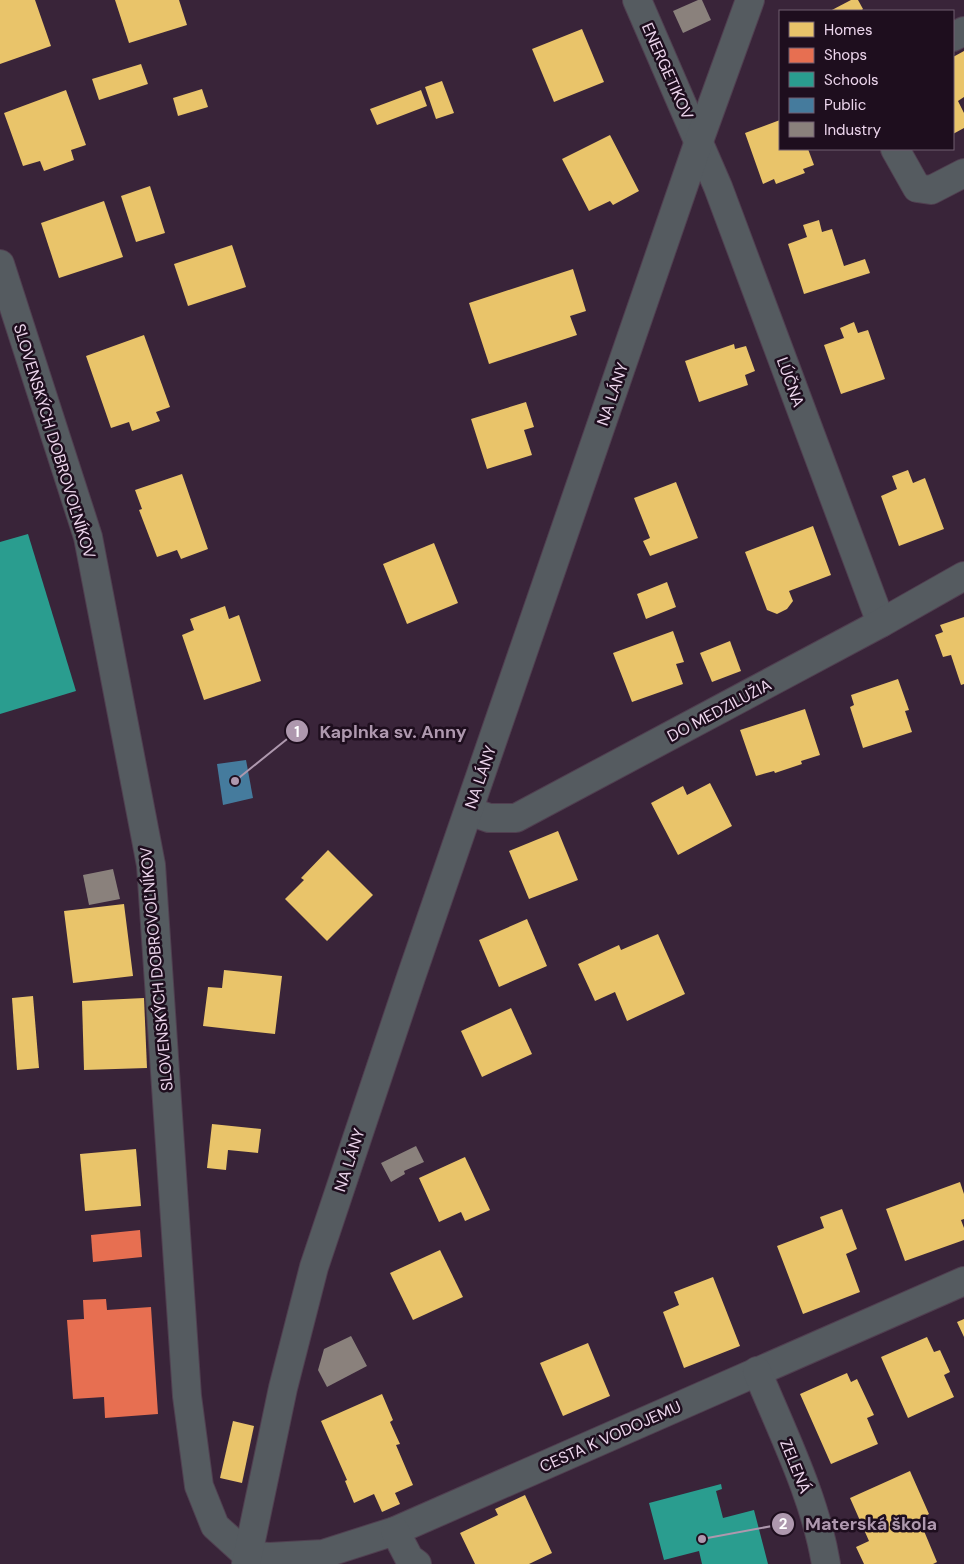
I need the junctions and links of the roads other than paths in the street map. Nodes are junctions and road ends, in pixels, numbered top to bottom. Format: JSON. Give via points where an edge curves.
{"nodes":[{"id":1,"x":637,"y":0,"type":"edge"},
{"id":2,"x":750,"y":0,"type":"edge"},
{"id":3,"x":699,"y":141,"type":"junction"},
{"id":4,"x":896,"y":150,"type":"edge"},
{"id":5,"x":964,"y":173,"type":"edge"},
{"id":6,"x":0,"y":264,"type":"edge"},
{"id":7,"x":964,"y":576,"type":"edge"},
{"id":8,"x":881,"y":623,"type":"junction"},
{"id":9,"x":468,"y":811,"type":"junction"},
{"id":10,"x":964,"y":1281,"type":"edge"},
{"id":11,"x":757,"y":1371,"type":"junction"},
{"id":12,"x":395,"y":1531,"type":"junction"},
{"id":13,"x":247,"y":1560,"type":"edge"},
{"id":14,"x":417,"y":1564,"type":"edge"},
{"id":15,"x":826,"y":1564,"type":"edge"}],
"edges":[{"from":1,"to":3,"type":"street","name":"ENERGETIKOV","via":[[659,80]]},
{"from":2,"to":3,"type":"street","name":"NA LÁNY"},
{"from":3,"to":8,"type":"street","name":"LÚČNA"},
{"from":3,"to":9,"type":"street","name":"NA LÁNY"},
{"from":4,"to":5,"type":"street","via":[[917,188],[931,190]]},
{"from":6,"to":13,"type":"street","name":"SLOVENSKÝCH DOBROVOĽNÍKOV","via":[[88,537],[152,875],[192,1441],[199,1486],[214,1526]]},
{"from":7,"to":8,"type":"street","name":"DO MEDZILUŽIA"},
{"from":8,"to":9,"type":"street","name":"DO MEDZILUŽIA","via":[[516,818],[489,818]]},
{"from":9,"to":13,"type":"street","name":"NA LÁNY","via":[[314,1267],[283,1388]]},
{"from":10,"to":11,"type":"street","name":"CESTA K VODOJEMU"},
{"from":11,"to":12,"type":"street","name":"CESTA K VODOJEMU"},
{"from":11,"to":15,"type":"street","name":"ZELENÁ","via":[[805,1486]]},
{"from":12,"to":13,"type":"street","name":"CESTA K VODOJEMU","via":[[323,1554]]},
{"from":12,"to":14,"type":"street"}]}
